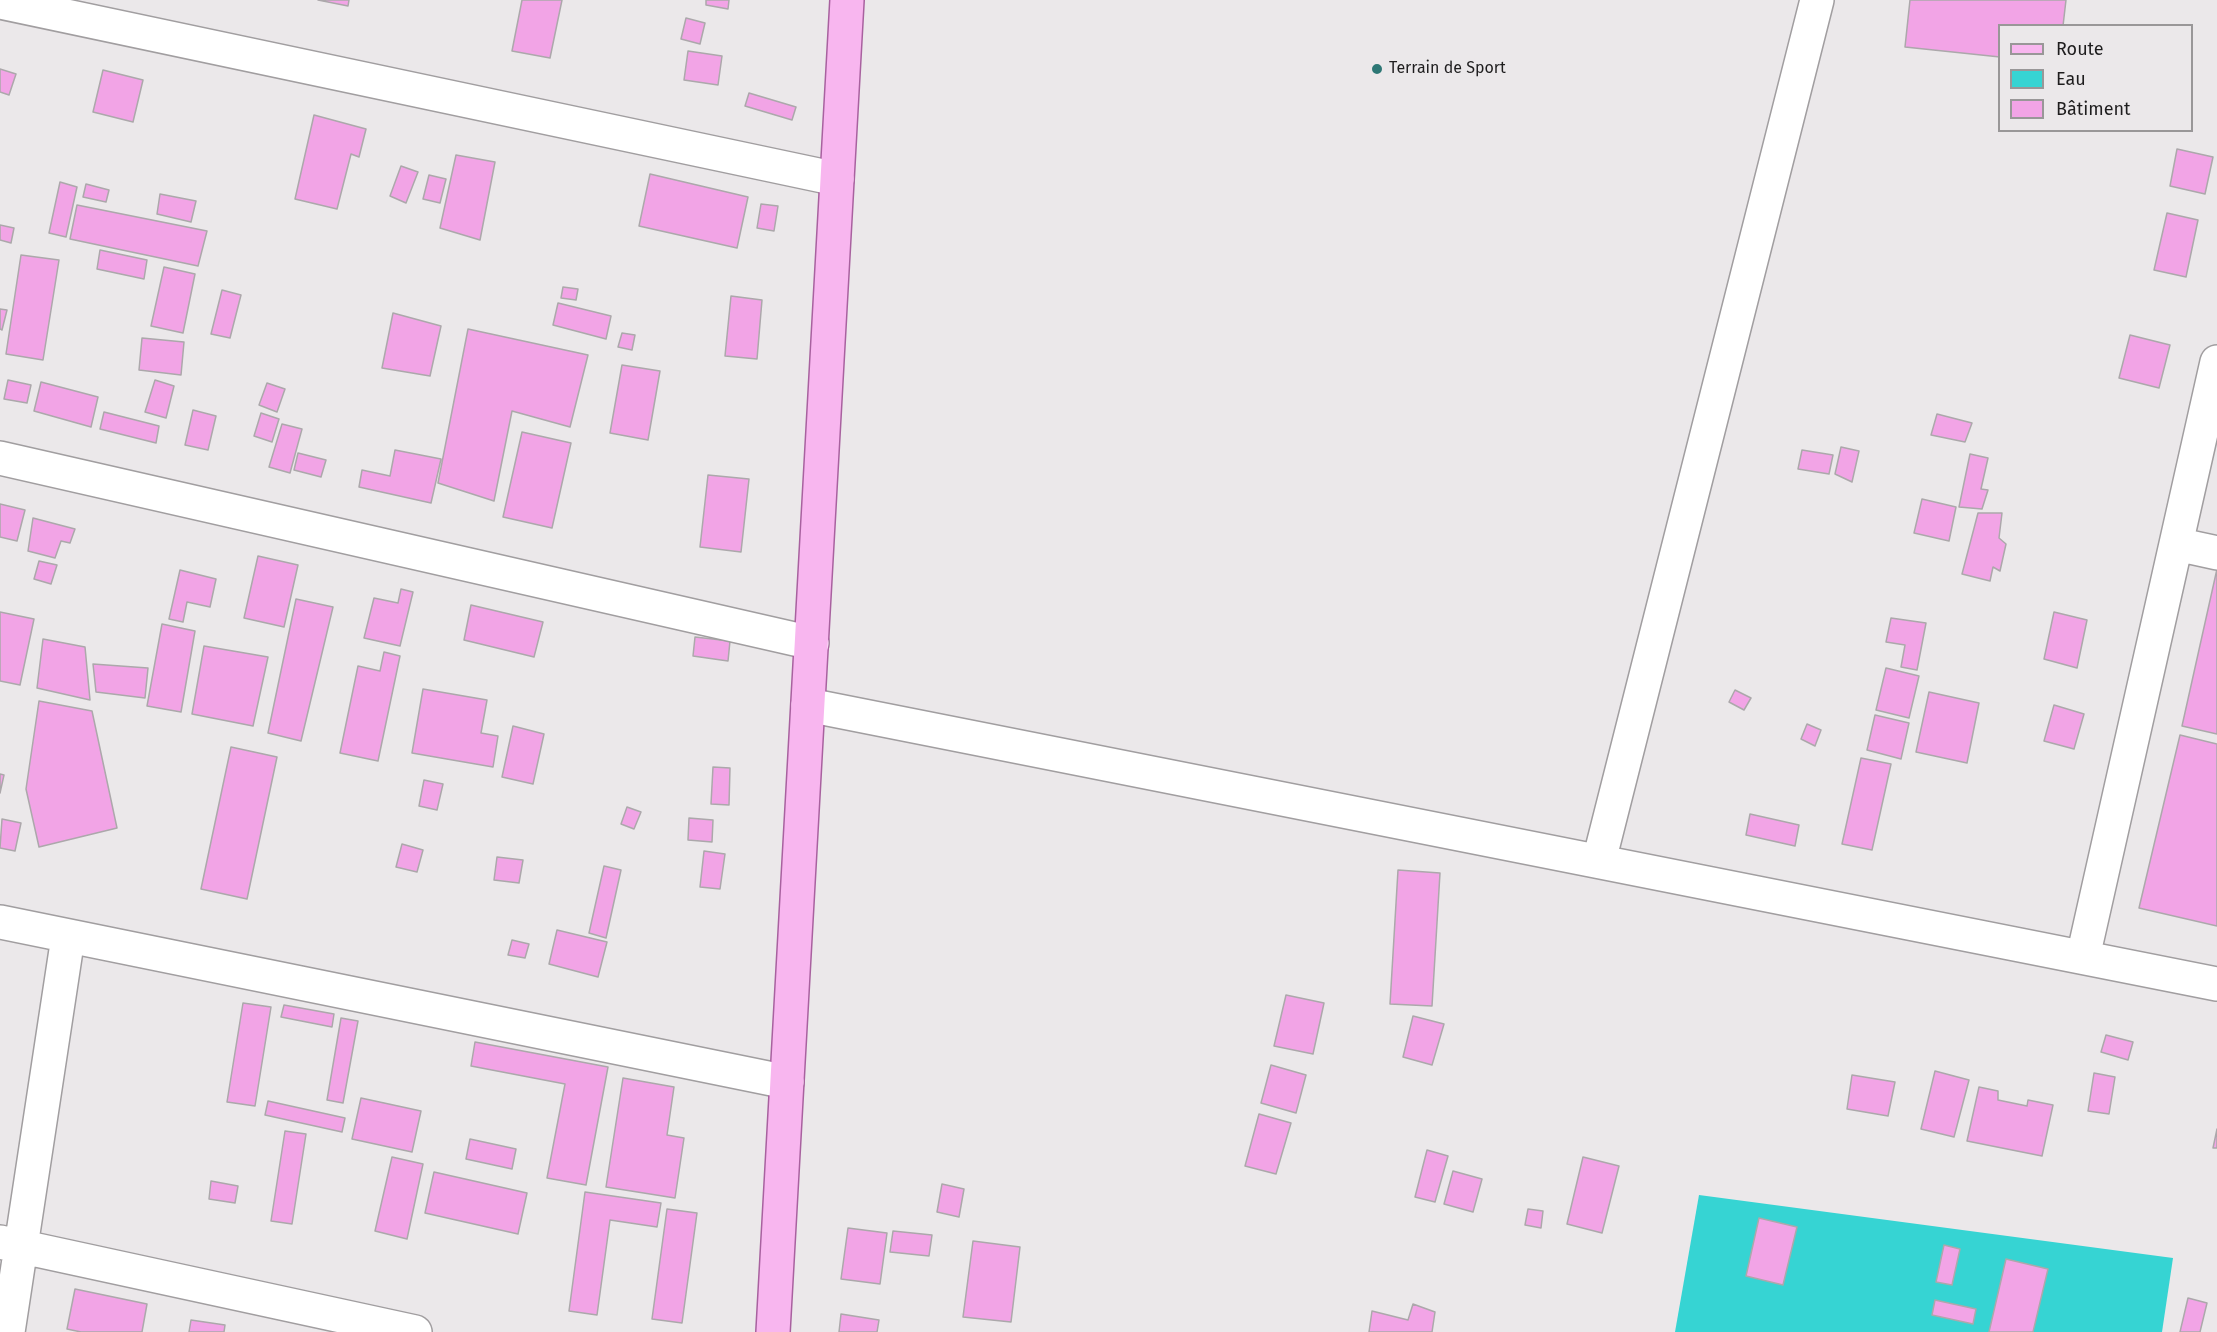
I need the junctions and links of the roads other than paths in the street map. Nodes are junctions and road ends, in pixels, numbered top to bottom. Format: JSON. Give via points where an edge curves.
{"nodes":[{"id":1,"x":848,"y":0,"type":"edge"},
{"id":2,"x":1816,"y":0,"type":"edge"},
{"id":3,"x":0,"y":2,"type":"edge"},
{"id":4,"x":837,"y":179,"type":"junction"},
{"id":5,"x":2217,"y":362,"type":"edge"},
{"id":6,"x":0,"y":458,"type":"edge"},
{"id":7,"x":2176,"y":544,"type":"junction"},
{"id":8,"x":2217,"y":553,"type":"edge"},
{"id":9,"x":812,"y":643,"type":"junction"},
{"id":10,"x":808,"y":705,"type":"junction"},
{"id":11,"x":1599,"y":861,"type":"junction"},
{"id":12,"x":0,"y":922,"type":"edge"},
{"id":13,"x":68,"y":937,"type":"junction"},
{"id":14,"x":2083,"y":957,"type":"junction"},
{"id":15,"x":2217,"y":984,"type":"edge"},
{"id":16,"x":787,"y":1082,"type":"junction"},
{"id":17,"x":10,"y":1245,"type":"edge"},
{"id":18,"x":8,"y":1332,"type":"edge"},
{"id":19,"x":415,"y":1332,"type":"edge"},
{"id":20,"x":773,"y":1332,"type":"edge"}],
"edges":[{"from":1,"to":4,"type":"main road"},
{"from":2,"to":11,"type":"street"},
{"from":3,"to":4,"type":"street"},
{"from":4,"to":9,"type":"main road"},
{"from":5,"to":7,"type":"street"},
{"from":6,"to":9,"type":"street"},
{"from":7,"to":8,"type":"street"},
{"from":7,"to":14,"type":"street"},
{"from":9,"to":10,"type":"main road"},
{"from":10,"to":11,"type":"street"},
{"from":10,"to":16,"type":"main road"},
{"from":11,"to":14,"type":"street"},
{"from":12,"to":13,"type":"street"},
{"from":13,"to":16,"type":"street"},
{"from":13,"to":17,"type":"street"},
{"from":14,"to":15,"type":"street"},
{"from":16,"to":20,"type":"main road"},
{"from":17,"to":18,"type":"street"},
{"from":17,"to":19,"type":"street"}]}
